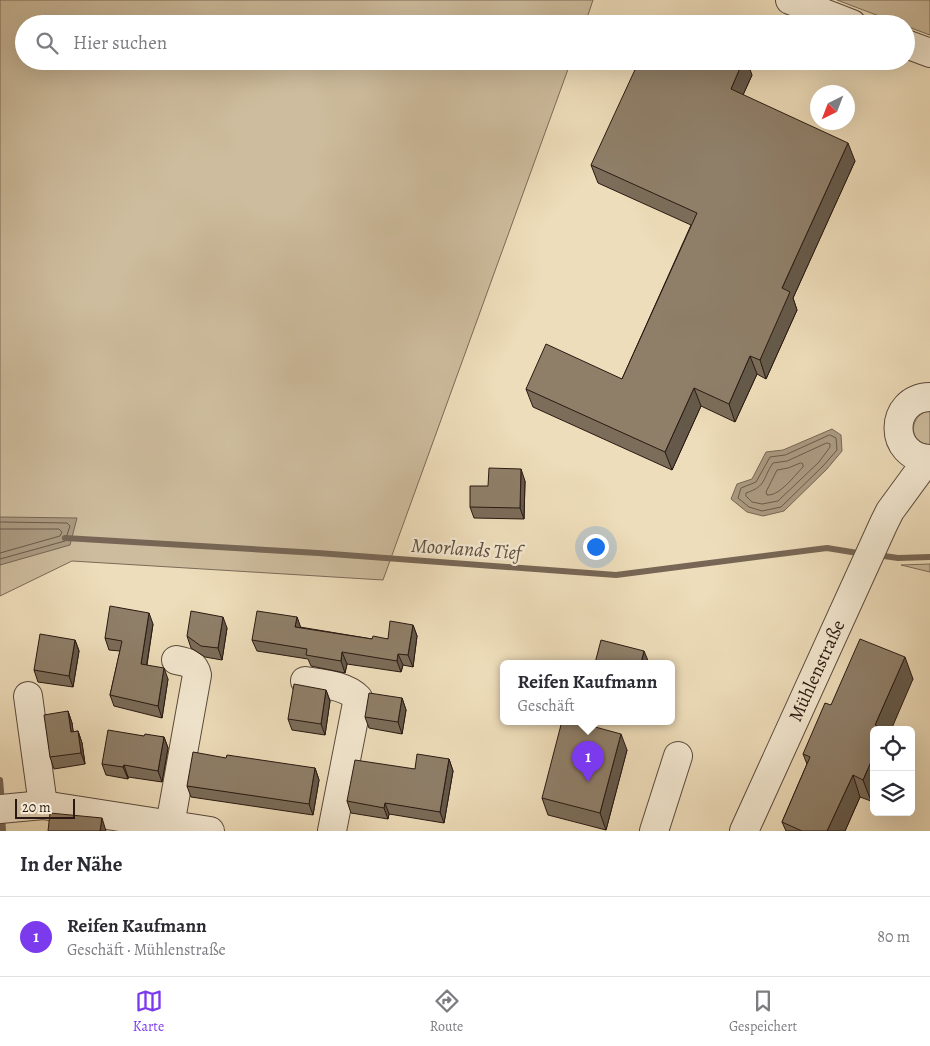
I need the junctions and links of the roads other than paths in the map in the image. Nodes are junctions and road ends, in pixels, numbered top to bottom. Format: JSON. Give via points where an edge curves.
{"nodes":[{"id":1,"x":790,"y":0,"type":"edge"},
{"id":2,"x":829,"y":15,"type":"edge"},
{"id":3,"x":915,"y":47,"type":"edge"},
{"id":4,"x":930,"y":53,"type":"edge"},
{"id":5,"x":929,"y":396,"type":"edge"},
{"id":6,"x":921,"y":456,"type":"edge"},
{"id":7,"x":176,"y":660,"type":"dead end"},
{"id":8,"x":305,"y":681,"type":"dead end"},
{"id":9,"x":28,"y":696,"type":"dead end"},
{"id":10,"x":678,"y":756,"type":"dead end"},
{"id":11,"x":20,"y":807,"type":"edge"},
{"id":12,"x":170,"y":825,"type":"junction"},
{"id":13,"x":210,"y":831,"type":"edge"},
{"id":14,"x":332,"y":831,"type":"edge"},
{"id":15,"x":654,"y":831,"type":"edge"},
{"id":16,"x":744,"y":831,"type":"edge"}],
"edges":[{"from":1,"to":2,"type":"street"},
{"from":3,"to":4,"type":"street"},
{"from":5,"to":6,"type":"street","via":[[909,404],[898,421],[900,441]]},
{"from":6,"to":16,"type":"street","name":"Mühlenstraße","via":[[857,578]]},
{"from":7,"to":12,"type":"street","via":[[196,668],[197,675]]},
{"from":8,"to":14,"type":"street","via":[[343,688],[358,698]]},
{"from":9,"to":11,"type":"street"},
{"from":10,"to":15,"type":"street"},
{"from":11,"to":12,"type":"street"},
{"from":12,"to":13,"type":"street"}]}
